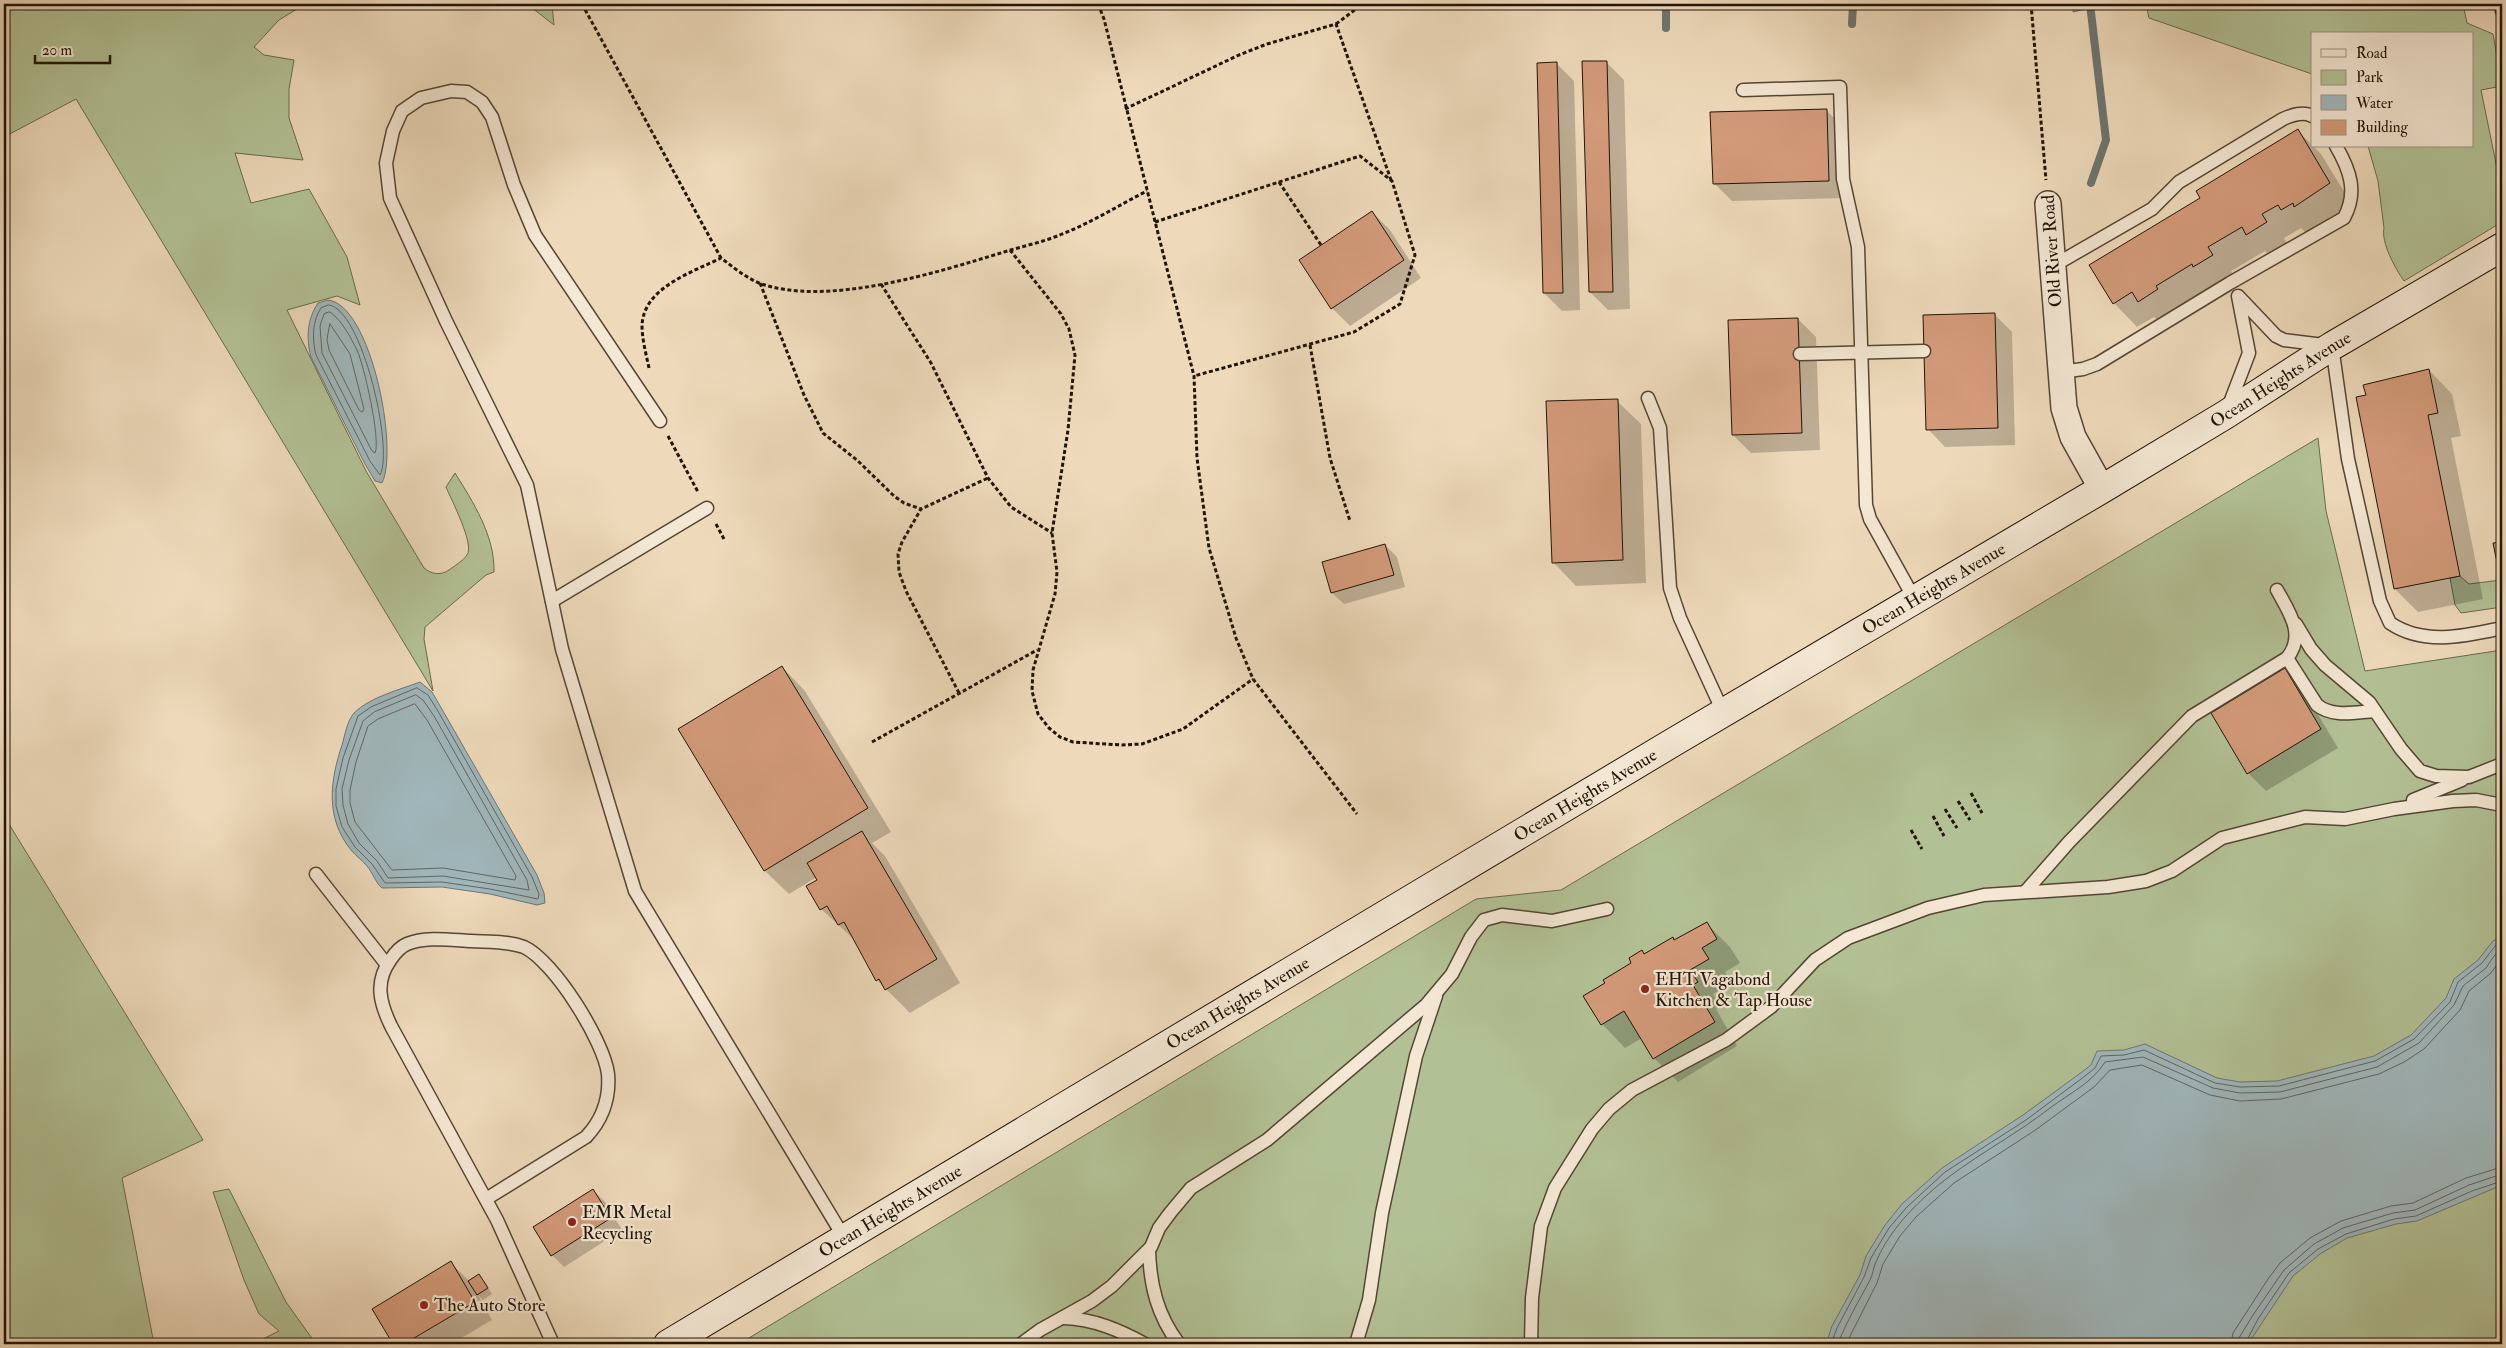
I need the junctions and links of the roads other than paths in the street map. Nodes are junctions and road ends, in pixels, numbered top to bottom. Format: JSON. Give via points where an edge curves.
{"nodes":[{"id":1,"x":2501,"y":4,"type":"edge"},
{"id":2,"x":2502,"y":11,"type":"edge"},
{"id":3,"x":1743,"y":90,"type":"dead end"},
{"id":4,"x":2311,"y":116,"type":"edge"},
{"id":5,"x":2337,"y":148,"type":"edge"},
{"id":6,"x":2048,"y":204,"type":"road end"},
{"id":7,"x":2502,"y":247,"type":"edge"},
{"id":8,"x":2053,"y":266,"type":"junction"},
{"id":9,"x":2230,"y":283,"type":"junction"},
{"id":10,"x":2238,"y":296,"type":"junction"},
{"id":11,"x":2332,"y":346,"type":"junction"},
{"id":12,"x":1924,"y":351,"type":"dead end"},
{"id":13,"x":1861,"y":352,"type":"junction"},
{"id":14,"x":1800,"y":354,"type":"dead end"},
{"id":15,"x":2061,"y":372,"type":"junction"},
{"id":16,"x":1648,"y":398,"type":"dead end"},
{"id":17,"x":2225,"y":415,"type":"junction"},
{"id":18,"x":660,"y":421,"type":"road end"},
{"id":19,"x":2102,"y":489,"type":"junction"},
{"id":20,"x":707,"y":508,"type":"road end"},
{"id":21,"x":2277,"y":590,"type":"dead end"},
{"id":22,"x":1915,"y":600,"type":"junction"},
{"id":23,"x":552,"y":601,"type":"junction"},
{"id":24,"x":2294,"y":622,"type":"junction"},
{"id":25,"x":2502,"y":628,"type":"edge"},
{"id":26,"x":2287,"y":658,"type":"junction"},
{"id":27,"x":2375,"y":711,"type":"junction"},
{"id":28,"x":1724,"y":714,"type":"junction"},
{"id":29,"x":2502,"y":764,"type":"edge"},
{"id":30,"x":2469,"y":777,"type":"junction"},
{"id":31,"x":2502,"y":805,"type":"edge"},
{"id":32,"x":2394,"y":808,"type":"junction"},
{"id":33,"x":316,"y":874,"type":"dead end"},
{"id":34,"x":2026,"y":891,"type":"junction"},
{"id":35,"x":1607,"y":909,"type":"dead end"},
{"id":36,"x":386,"y":965,"type":"junction"},
{"id":37,"x":1438,"y":992,"type":"junction"},
{"id":38,"x":486,"y":1199,"type":"junction"},
{"id":39,"x":845,"y":1239,"type":"junction"},
{"id":40,"x":1149,"y":1250,"type":"junction"},
{"id":41,"x":1061,"y":1318,"type":"junction"},
{"id":42,"x":553,"y":1344,"type":"edge"},
{"id":43,"x":668,"y":1344,"type":"edge"},
{"id":44,"x":1021,"y":1344,"type":"edge"},
{"id":45,"x":1145,"y":1344,"type":"edge"},
{"id":46,"x":1179,"y":1344,"type":"edge"},
{"id":47,"x":1356,"y":1344,"type":"edge"},
{"id":48,"x":1531,"y":1344,"type":"edge"}],
"edges":[{"from":1,"to":2,"type":"lane"},
{"from":3,"to":13,"type":"lane","via":[[1840,87],[1843,179],[1858,247]]},
{"from":4,"to":8,"type":"lane","via":[[2295,114],[2283,119],[2179,182],[2152,208]]},
{"from":5,"to":9,"type":"lane","via":[[2347,164],[2352,183],[2350,207],[2344,218]]},
{"from":6,"to":8,"type":"street","name":"Old River Road"},
{"from":7,"to":11,"type":"main road","name":"Ocean Heights Avenue"},
{"from":8,"to":15,"type":"street","name":"Old River Road"},
{"from":9,"to":10,"type":"lane"},
{"from":9,"to":15,"type":"lane","via":[[2096,364]]},
{"from":10,"to":11,"type":"lane","via":[[2276,336],[2284,340]]},
{"from":10,"to":17,"type":"lane","via":[[2249,353]]},
{"from":11,"to":17,"type":"main road","name":"Ocean Heights Avenue"},
{"from":11,"to":25,"type":"lane","via":[[2348,459],[2380,601],[2390,623],[2415,635],[2437,638]]},
{"from":12,"to":13,"type":"lane"},
{"from":13,"to":14,"type":"lane"},
{"from":13,"to":22,"type":"lane","via":[[1866,505],[1870,519]]},
{"from":15,"to":19,"type":"street","name":"Old River Road","via":[[2064,408],[2073,437]]},
{"from":16,"to":28,"type":"lane","via":[[1660,428],[1670,588],[1680,618]]},
{"from":17,"to":19,"type":"main road","name":"Ocean Heights Avenue"},
{"from":18,"to":23,"type":"lane","via":[[535,235],[487,109],[475,96],[460,90],[431,94],[402,111],[392,131],[386,163],[390,198],[527,485]]},
{"from":19,"to":22,"type":"main road","name":"Ocean Heights Avenue"},
{"from":20,"to":23,"type":"lane"},
{"from":21,"to":24,"type":"lane"},
{"from":22,"to":28,"type":"main road","name":"Ocean Heights Avenue"},
{"from":23,"to":39,"type":"lane","via":[[562,649],[635,891]]},
{"from":24,"to":26,"type":"lane","via":[[2295,643]]},
{"from":24,"to":27,"type":"lane","via":[[2316,655],[2359,692]]},
{"from":26,"to":27,"type":"lane","via":[[2317,706],[2324,711]]},
{"from":26,"to":34,"type":"lane","via":[[2192,716]]},
{"from":27,"to":30,"type":"lane","via":[[2420,771],[2436,776]]},
{"from":28,"to":39,"type":"main road","name":"Ocean Heights Avenue"},
{"from":29,"to":30,"type":"lane"},
{"from":30,"to":32,"type":"lane"},
{"from":31,"to":32,"type":"lane","via":[[2476,800]]},
{"from":32,"to":34,"type":"lane","via":[[2345,819],[2305,817],[2222,838],[2172,871],[2146,881],[2108,887]]},
{"from":33,"to":36,"type":"lane"},
{"from":34,"to":48,"type":"lane","via":[[1991,894],[1928,908],[1848,938],[1815,960],[1771,1007],[1726,1040],[1644,1082],[1615,1104],[1577,1150],[1548,1202],[1536,1261]]},
{"from":35,"to":37,"type":"lane","via":[[1552,921],[1502,915],[1484,920]]},
{"from":36,"to":38,"type":"lane","via":[[381,977],[382,1006]]},
{"from":36,"to":38,"type":"lane","via":[[406,944],[420,940],[522,946],[546,963],[577,1005],[600,1047],[608,1085],[604,1107],[595,1127],[586,1137]]},
{"from":37,"to":40,"type":"lane","via":[[1267,1140],[1191,1188],[1170,1213]]},
{"from":37,"to":47,"type":"lane","via":[[1411,1074],[1382,1214],[1369,1300]]},
{"from":38,"to":42,"type":"lane"},
{"from":39,"to":43,"type":"main road","name":"Ocean Heights Avenue"},
{"from":40,"to":41,"type":"lane","via":[[1092,1302]]},
{"from":40,"to":46,"type":"lane","via":[[1153,1293],[1164,1323]]},
{"from":41,"to":44,"type":"lane"},
{"from":41,"to":45,"type":"lane","via":[[1083,1318]]}]}
